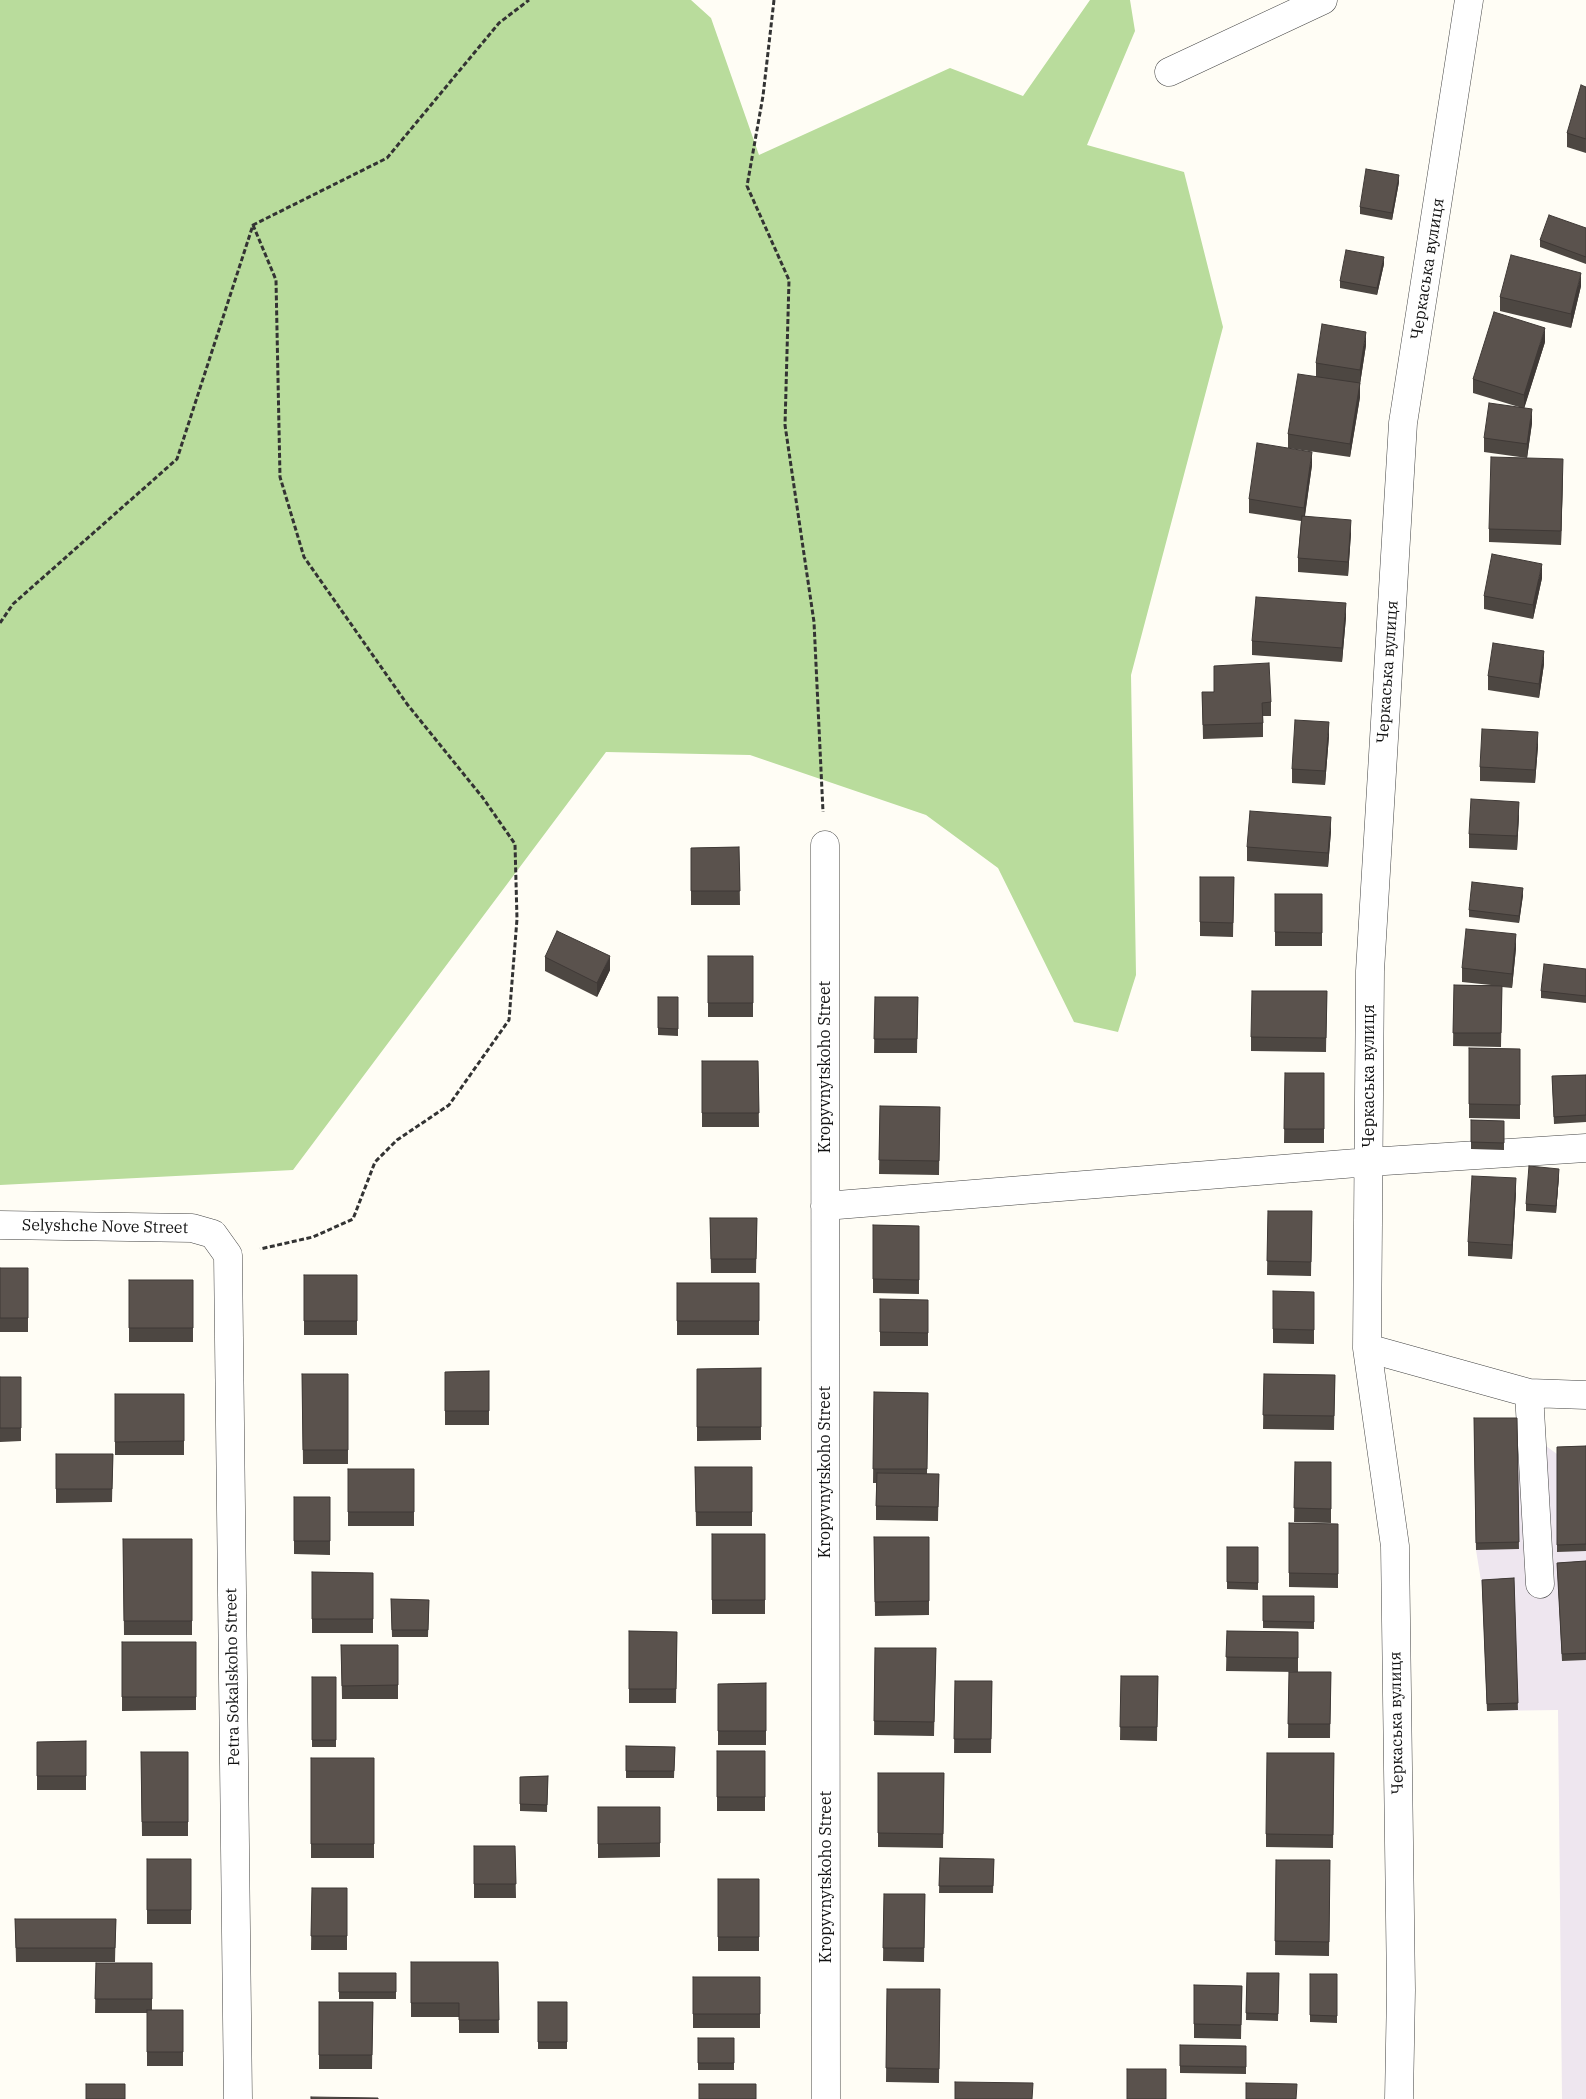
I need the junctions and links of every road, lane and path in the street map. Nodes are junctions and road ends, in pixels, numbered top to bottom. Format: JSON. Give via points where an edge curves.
{"nodes":[{"id":1,"x":529,"y":0,"type":"edge"},
{"id":2,"x":774,"y":0,"type":"edge"},
{"id":3,"x":1323,"y":0,"type":"edge"},
{"id":4,"x":1469,"y":0,"type":"edge"},
{"id":5,"x":1169,"y":72,"type":"dead end"},
{"id":6,"x":253,"y":226,"type":"junction"},
{"id":7,"x":0,"y":623,"type":"edge"},
{"id":8,"x":825,"y":845,"type":"joint"},
{"id":9,"x":1586,"y":1148,"type":"edge"},
{"id":10,"x":1369,"y":1162,"type":"junction"},
{"id":11,"x":825,"y":1206,"type":"junction"},
{"id":12,"x":0,"y":1226,"type":"edge"},
{"id":13,"x":228,"y":1256,"type":"junction"},
{"id":14,"x":1367,"y":1348,"type":"junction"},
{"id":15,"x":1529,"y":1393,"type":"junction"},
{"id":16,"x":1586,"y":1395,"type":"edge"},
{"id":17,"x":1540,"y":1584,"type":"dead end"},
{"id":18,"x":238,"y":2099,"type":"edge"},
{"id":19,"x":826,"y":2099,"type":"edge"},
{"id":20,"x":1399,"y":2099,"type":"edge"}],
"edges":[{"from":1,"to":6,"type":"path","via":[[499,23],[387,158]]},
{"from":2,"to":8,"type":"path","via":[[763,96],[747,186],[789,280],[785,425],[814,622]]},
{"from":3,"to":5,"type":"street"},
{"from":4,"to":10,"type":"street","name":"Черкаська вулиця","via":[[1403,423],[1370,971]]},
{"from":6,"to":7,"type":"path","via":[[177,459],[14,604]]},
{"from":6,"to":13,"type":"path","via":[[276,280],[280,477],[304,557],[407,704],[483,798],[515,844],[517,919],[509,1020],[449,1104],[397,1140],[375,1162],[353,1219],[313,1237]]},
{"from":8,"to":11,"type":"street","name":"Kropyvnytskoho Street"},
{"from":9,"to":10,"type":"street"},
{"from":10,"to":11,"type":"street"},
{"from":10,"to":14,"type":"street","name":"Черкаська вулиця"},
{"from":11,"to":19,"type":"street","name":"Kropyvnytskoho Street"},
{"from":12,"to":13,"type":"street","name":"Selyshche Nove Street","via":[[192,1228],[213,1234]]},
{"from":13,"to":18,"type":"street","name":"Petra Sokalskoho Street"},
{"from":14,"to":15,"type":"street"},
{"from":14,"to":20,"type":"street","name":"Черкаська вулиця","via":[[1395,1546],[1401,1990]]},
{"from":15,"to":16,"type":"street"},
{"from":15,"to":17,"type":"street"}]}
